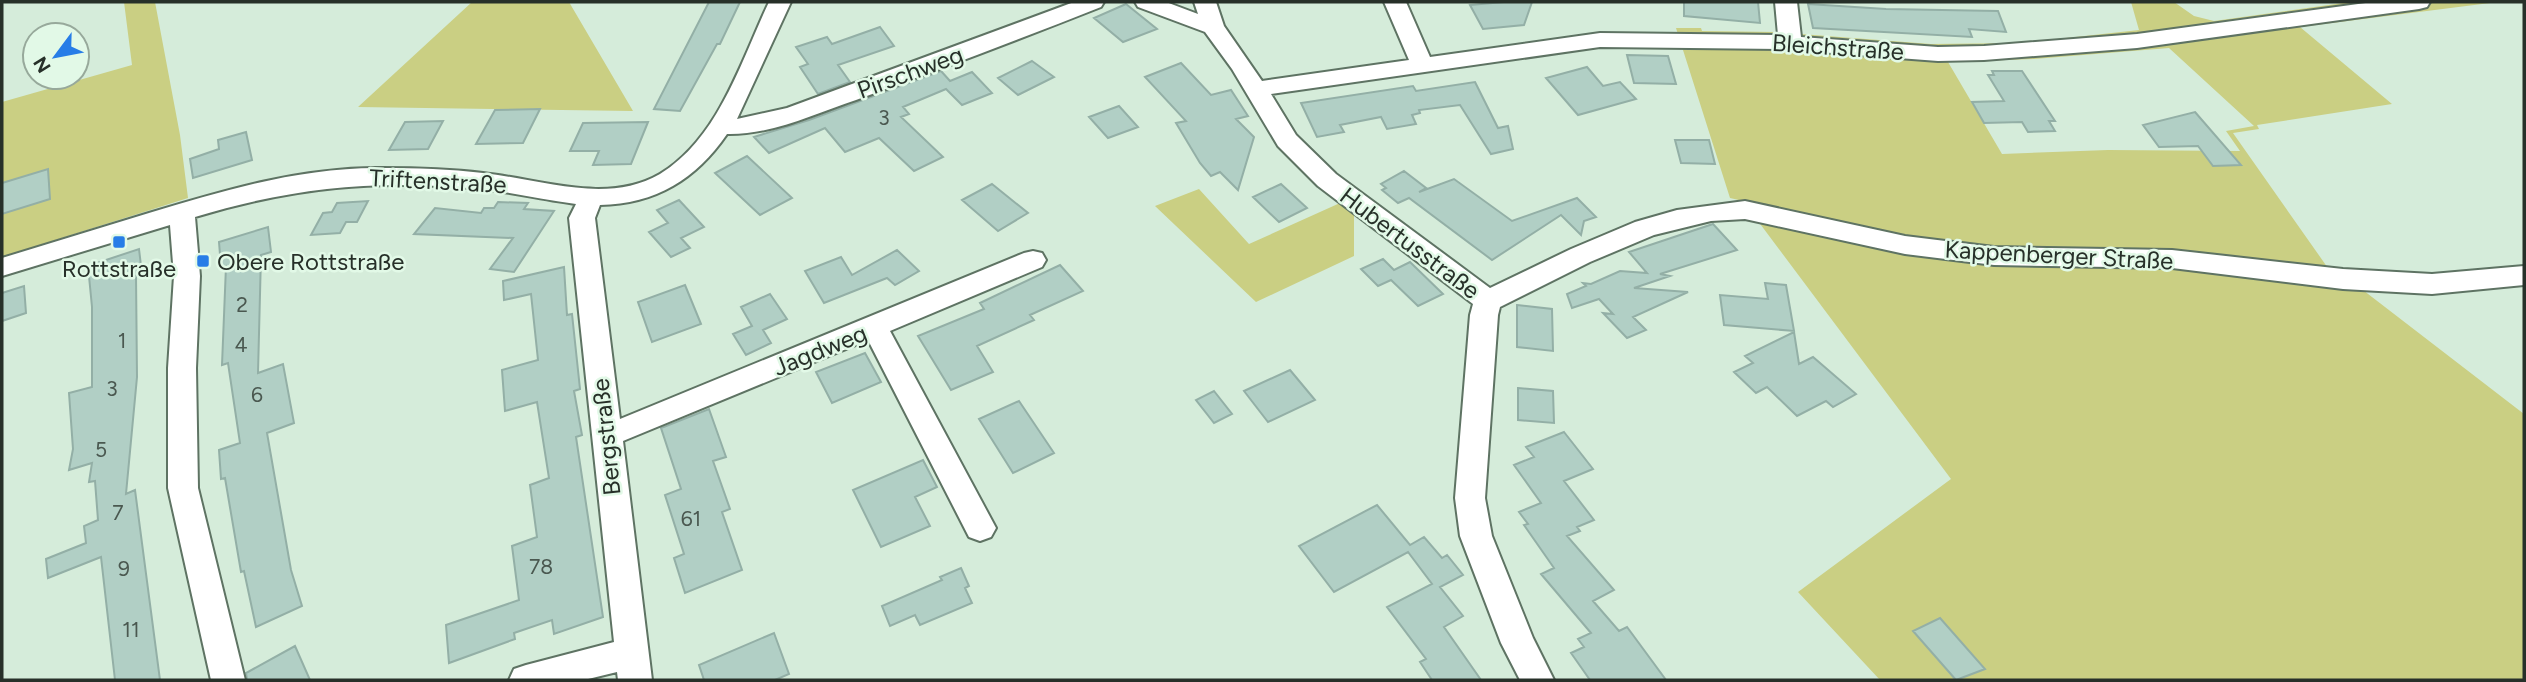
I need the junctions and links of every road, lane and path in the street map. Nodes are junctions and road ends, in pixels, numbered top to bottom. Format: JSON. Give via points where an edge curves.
{"nodes":[{"id":1,"x":780,"y":2,"type":"edge"},
{"id":2,"x":1093,"y":2,"type":"edge"},
{"id":3,"x":1146,"y":2,"type":"edge"},
{"id":4,"x":1397,"y":2,"type":"edge"},
{"id":5,"x":1786,"y":2,"type":"edge"},
{"id":6,"x":2419,"y":2,"type":"edge"},
{"id":7,"x":1209,"y":14,"type":"edge"},
{"id":8,"x":1790,"y":43,"type":"junction"},
{"id":9,"x":1422,"y":64,"type":"junction"},
{"id":10,"x":1256,"y":89,"type":"junction"},
{"id":11,"x":724,"y":126,"type":"junction"},
{"id":12,"x":592,"y":196,"type":"junction"},
{"id":13,"x":182,"y":212,"type":"junction"},
{"id":14,"x":1033,"y":260,"type":"dead end"},
{"id":15,"x":2,"y":267,"type":"edge"},
{"id":16,"x":2524,"y":276,"type":"edge"},
{"id":17,"x":1488,"y":301,"type":"junction"},
{"id":18,"x":875,"y":328,"type":"junction"},
{"id":19,"x":605,"y":435,"type":"junction"},
{"id":20,"x":980,"y":528,"type":"dead end"},
{"id":21,"x":633,"y":666,"type":"edge"},
{"id":22,"x":228,"y":680,"type":"edge"},
{"id":23,"x":526,"y":680,"type":"edge"},
{"id":24,"x":1537,"y":680,"type":"edge"}],
"edges":[{"from":1,"to":11,"type":"street","name":"Triftenstraße"},
{"from":2,"to":11,"type":"street","name":"Pirschweg","via":[[788,114],[744,127]]},
{"from":3,"to":7,"type":"street","via":[[1175,15]]},
{"from":4,"to":9,"type":"street"},
{"from":5,"to":8,"type":"street"},
{"from":6,"to":8,"type":"street","name":"Bleichstraße","via":[[2064,48],[1938,54]]},
{"from":7,"to":10,"type":"street","name":"Hubertusstraße"},
{"from":8,"to":9,"type":"street","name":"Bleichstraße","via":[[1600,40]]},
{"from":9,"to":10,"type":"street","name":"Bleichstraße"},
{"from":10,"to":17,"type":"street","name":"Hubertusstraße","via":[[1287,140],[1327,180]]},
{"from":11,"to":12,"type":"street","name":"Triftenstraße","via":[[669,180],[628,194]]},
{"from":12,"to":13,"type":"street","name":"Triftenstraße","via":[[483,181],[368,176],[291,183]]},
{"from":12,"to":19,"type":"street","name":"Bergstraße","via":[[582,218]]},
{"from":13,"to":15,"type":"street","name":"Triftenstraße"},
{"from":13,"to":22,"type":"street","via":[[187,276],[183,488]]},
{"from":14,"to":18,"type":"street","name":"Jagdweg"},
{"from":16,"to":17,"type":"street","name":"Kappenberger Straße","via":[[2432,285],[2172,259],[1994,256],[1905,245],[1745,210],[1720,210],[1631,234]]},
{"from":17,"to":24,"type":"street","name":"Hubertusstraße","via":[[1470,498],[1476,536]]},
{"from":18,"to":19,"type":"street","name":"Jagdweg"},
{"from":18,"to":20,"type":"street"},
{"from":19,"to":21,"type":"street","name":"Bergstraße"},
{"from":21,"to":23,"type":"street"}]}
